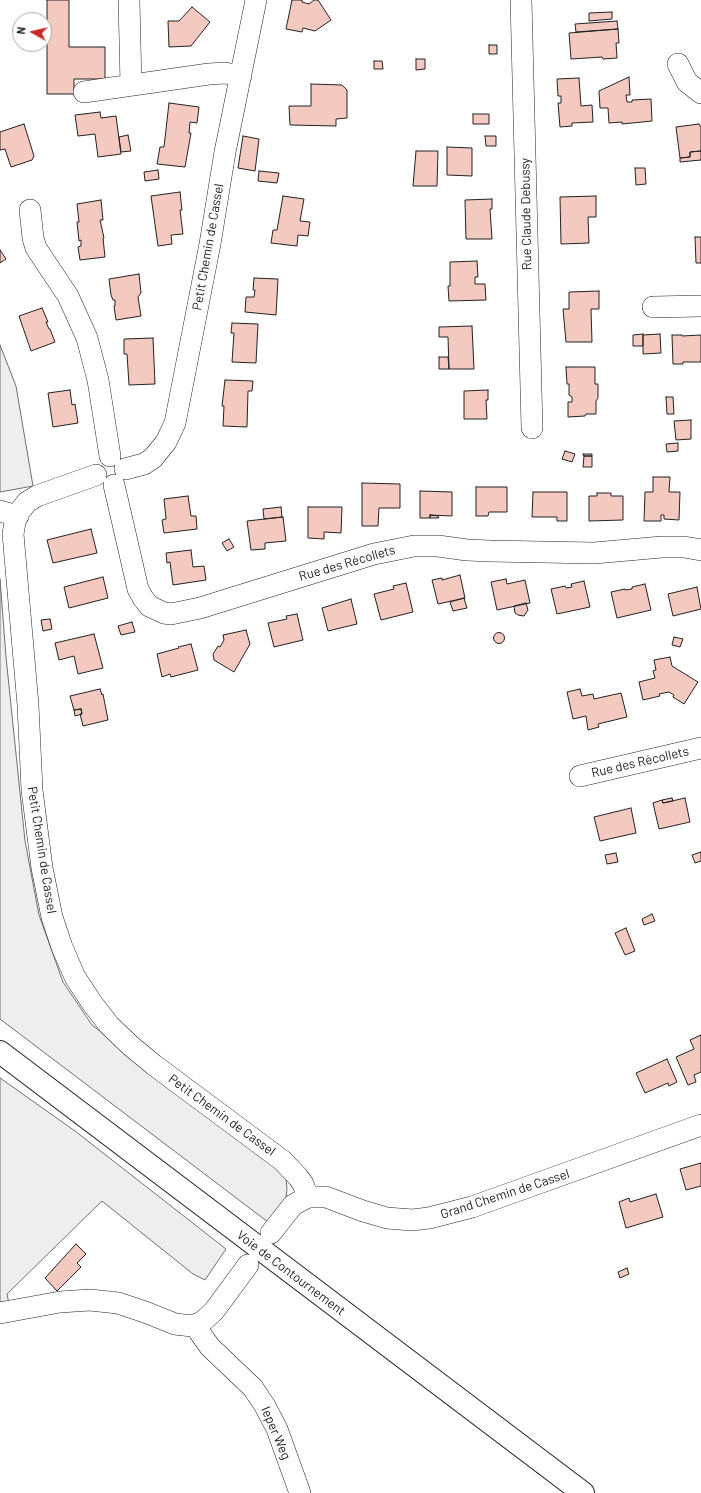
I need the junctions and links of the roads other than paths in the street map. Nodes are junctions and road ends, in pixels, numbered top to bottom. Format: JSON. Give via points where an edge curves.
{"nodes":[{"id":1,"x":130,"y":0,"type":"edge"},
{"id":2,"x":256,"y":0,"type":"edge"},
{"id":3,"x":521,"y":0,"type":"edge"},
{"id":4,"x":678,"y":64,"type":"dead end"},
{"id":5,"x":241,"y":76,"type":"junction"},
{"id":6,"x":131,"y":85,"type":"junction"},
{"id":7,"x":84,"y":92,"type":"dead end"},
{"id":8,"x":701,"y":93,"type":"edge"},
{"id":9,"x":30,"y":210,"type":"dead end"},
{"id":10,"x":701,"y":306,"type":"edge"},
{"id":11,"x":653,"y":307,"type":"dead end"},
{"id":12,"x":532,"y":428,"type":"dead end"},
{"id":13,"x":110,"y":456,"type":"junction"},
{"id":14,"x":96,"y":475,"type":"junction"},
{"id":15,"x":120,"y":477,"type":"junction"},
{"id":16,"x":9,"y":513,"type":"edge"},
{"id":17,"x":701,"y":550,"type":"edge"},
{"id":18,"x":701,"y":748,"type":"edge"},
{"id":19,"x":580,"y":776,"type":"dead end"},
{"id":20,"x":0,"y":1052,"type":"edge"},
{"id":21,"x":701,"y":1125,"type":"edge"},
{"id":22,"x":308,"y":1197,"type":"junction"},
{"id":23,"x":271,"y":1233,"type":"dead end"},
{"id":24,"x":248,"y":1265,"type":"dead end"},
{"id":25,"x":0,"y":1313,"type":"edge"},
{"id":26,"x":198,"y":1324,"type":"junction"},
{"id":27,"x":300,"y":1493,"type":"edge"},
{"id":28,"x":583,"y":1493,"type":"edge"}],
"edges":[{"from":1,"to":6,"type":"street"},
{"from":2,"to":5,"type":"street","name":"Petit Chemin de Cassel"},
{"from":3,"to":12,"type":"street","name":"Rue Claude Debussy"},
{"from":4,"to":8,"type":"street","via":[[687,82]]},
{"from":5,"to":6,"type":"street","via":[[209,74]]},
{"from":5,"to":15,"type":"street","name":"Petit Chemin de Cassel","via":[[175,423],[166,442],[153,458]]},
{"from":6,"to":7,"type":"street"},
{"from":9,"to":13,"type":"street","via":[[36,248],[68,296],[87,338],[98,380]]},
{"from":10,"to":11,"type":"street"},
{"from":13,"to":14,"type":"street","via":[[99,461]]},
{"from":13,"to":15,"type":"street","via":[[120,459]]},
{"from":14,"to":15,"type":"street","via":[[98,480],[108,486]]},
{"from":14,"to":16,"type":"street","name":"Petit Chemin de Cassel","via":[[31,499]]},
{"from":15,"to":17,"type":"street","name":"Rue des Récollets","via":[[138,589],[149,606],[171,614],[200,608],[374,554],[414,546],[490,551],[594,553],[662,547]]},
{"from":16,"to":22,"type":"street","name":"Petit Chemin de Cassel","via":[[14,528],[33,805],[49,902],[68,962],[92,1003],[119,1035],[154,1065],[283,1160],[300,1180]]},
{"from":18,"to":19,"type":"street","name":"Rue des Récollets"},
{"from":20,"to":28,"type":"highway","name":"Voie de Contournement"},
{"from":21,"to":22,"type":"street","name":"Grand Chemin de Cassel","via":[[472,1208],[429,1218],[387,1218],[326,1197]]},
{"from":22,"to":23,"type":"street","via":[[293,1205]]},
{"from":24,"to":26,"type":"street","via":[[214,1311]]},
{"from":25,"to":26,"type":"street","via":[[60,1302],[90,1300],[118,1303],[181,1325]]},
{"from":26,"to":27,"type":"street","name":"Ieper Weg","via":[[200,1333],[210,1347],[253,1388],[265,1406],[277,1429]]}]}
